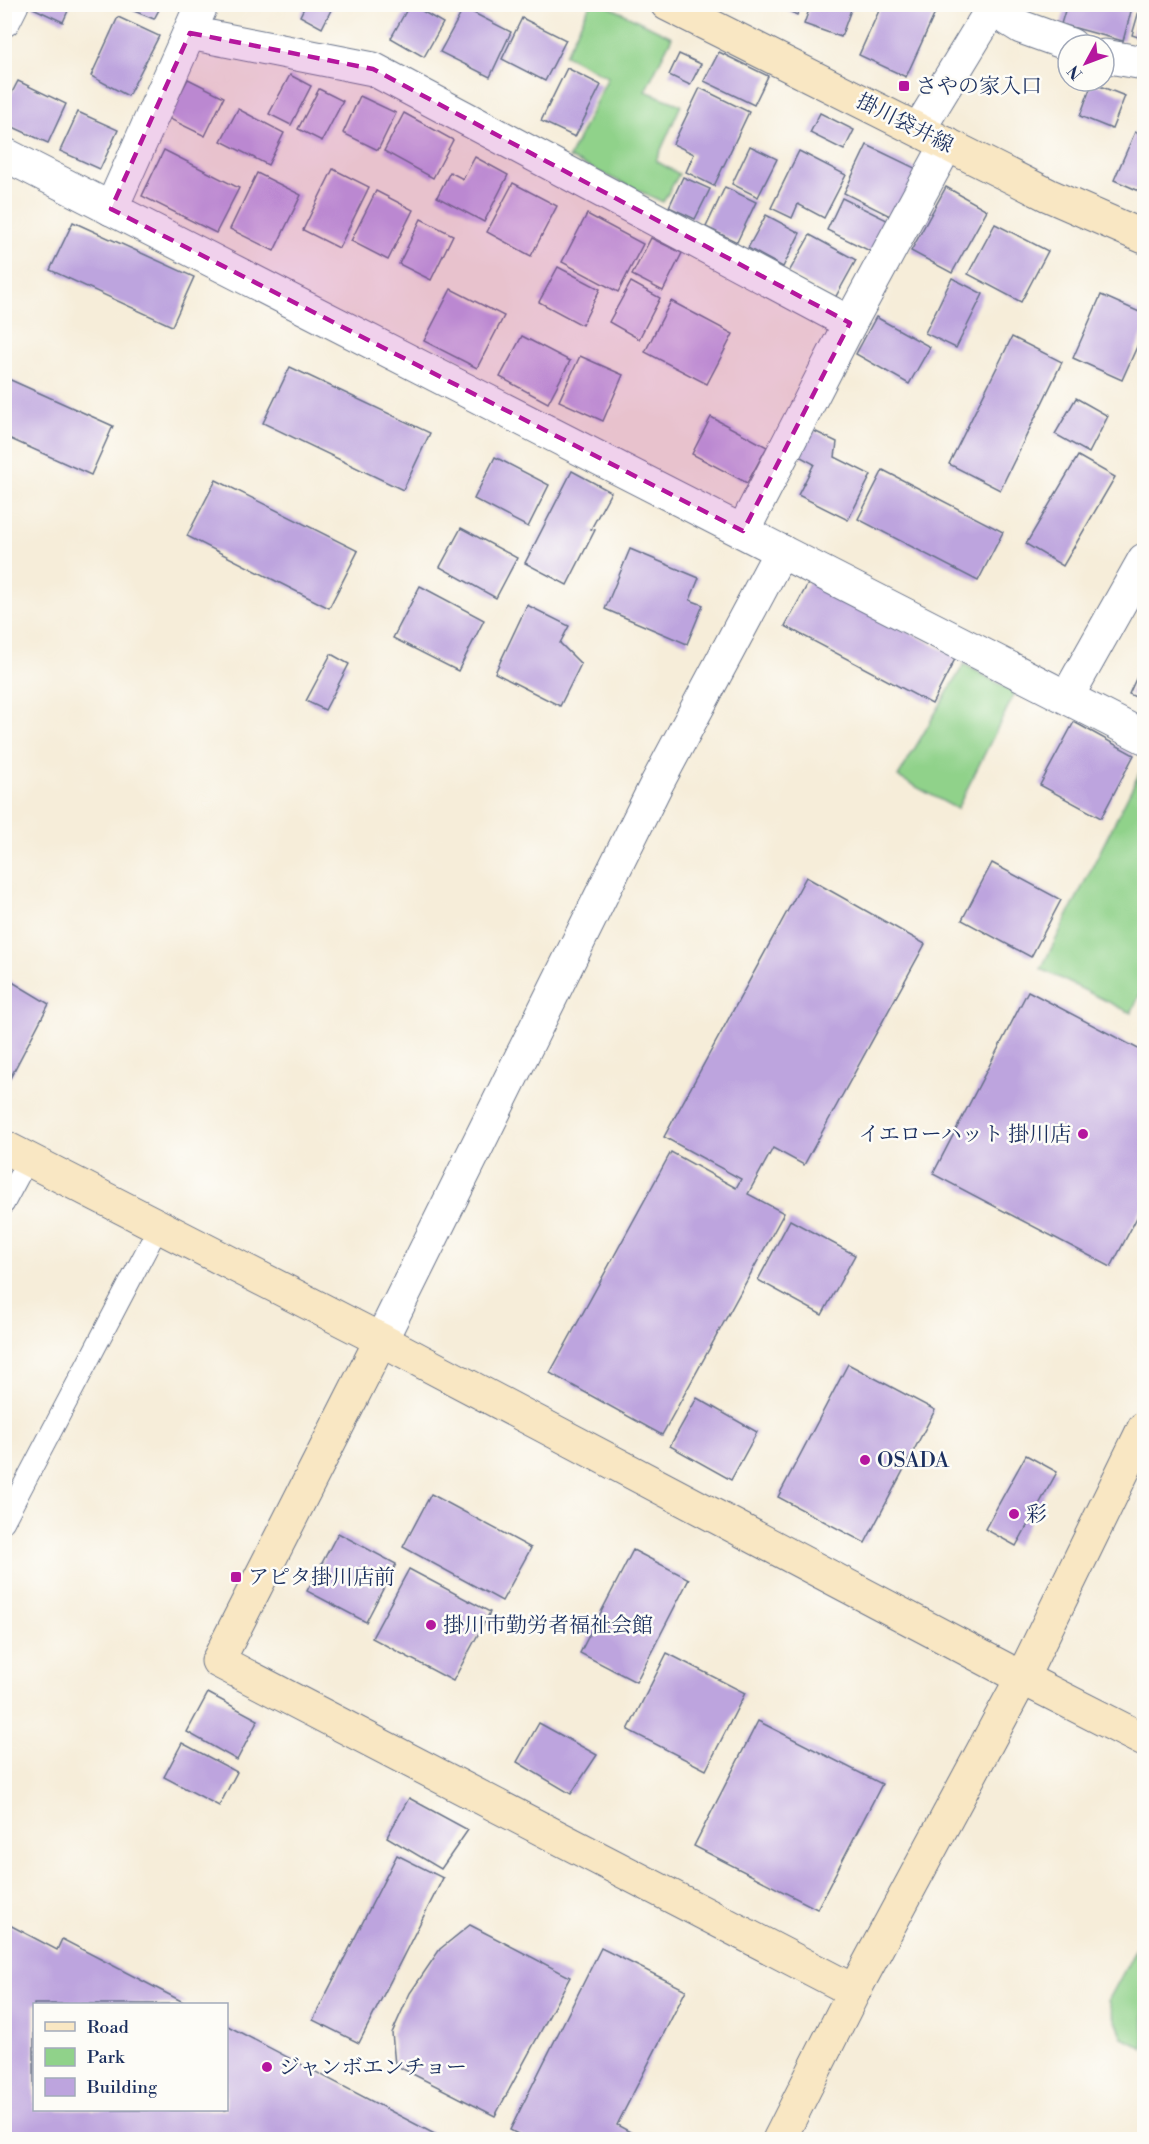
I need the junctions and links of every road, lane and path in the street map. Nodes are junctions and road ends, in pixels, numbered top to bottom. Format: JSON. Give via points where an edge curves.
{"nodes":[{"id":1,"x":12,"y":4,"type":"edge"},
{"id":2,"x":667,"y":4,"type":"edge"},
{"id":3,"x":993,"y":7,"type":"edge"},
{"id":4,"x":196,"y":19,"type":"edge"},
{"id":5,"x":4,"y":20,"type":"edge"},
{"id":6,"x":1056,"y":40,"type":"edge"},
{"id":7,"x":1116,"y":58,"type":"edge"},
{"id":8,"x":1144,"y":63,"type":"edge"},
{"id":9,"x":933,"y":137,"type":"junction"},
{"id":10,"x":4,"y":154,"type":"edge"},
{"id":11,"x":111,"y":209,"type":"junction"},
{"id":12,"x":1144,"y":237,"type":"edge"},
{"id":13,"x":850,"y":323,"type":"junction"},
{"id":14,"x":743,"y":531,"type":"junction"},
{"id":15,"x":782,"y":551,"type":"junction"},
{"id":16,"x":1144,"y":560,"type":"edge"},
{"id":17,"x":1067,"y":698,"type":"junction"},
{"id":18,"x":1144,"y":737,"type":"edge"},
{"id":19,"x":16,"y":1153,"type":"edge"},
{"id":20,"x":4,"y":1204,"type":"edge"},
{"id":21,"x":159,"y":1226,"type":"junction"},
{"id":22,"x":381,"y":1340,"type":"junction"},
{"id":23,"x":1144,"y":1428,"type":"edge"},
{"id":24,"x":4,"y":1522,"type":"edge"},
{"id":25,"x":1022,"y":1677,"type":"junction"},
{"id":26,"x":1144,"y":1740,"type":"edge"},
{"id":27,"x":854,"y":1992,"type":"junction"},
{"id":28,"x":779,"y":2139,"type":"edge"}],
"edges":[{"from":1,"to":5,"type":"street"},
{"from":2,"to":9,"type":"street","name":"掛川袋井線"},
{"from":3,"to":6,"type":"street","via":[[1021,27]]},
{"from":3,"to":9,"type":"street"},
{"from":4,"to":11,"type":"street"},
{"from":4,"to":13,"type":"street","via":[[373,69]]},
{"from":7,"to":8,"type":"street"},
{"from":9,"to":12,"type":"street","name":"掛川袋井線","via":[[1048,195]]},
{"from":9,"to":13,"type":"street"},
{"from":10,"to":11,"type":"street"},
{"from":11,"to":14,"type":"street"},
{"from":13,"to":14,"type":"street"},
{"from":14,"to":15,"type":"street"},
{"from":15,"to":17,"type":"street"},
{"from":15,"to":22,"type":"street","via":[[655,787]]},
{"from":16,"to":17,"type":"street"},
{"from":17,"to":18,"type":"street"},
{"from":19,"to":20,"type":"lane"},
{"from":19,"to":21,"type":"street"},
{"from":21,"to":22,"type":"street"},
{"from":21,"to":24,"type":"lane"},
{"from":22,"to":25,"type":"street"},
{"from":22,"to":27,"type":"street","via":[[218,1661]]},
{"from":23,"to":25,"type":"street"},
{"from":25,"to":26,"type":"street"},
{"from":25,"to":27,"type":"street"},
{"from":27,"to":28,"type":"street"}]}
